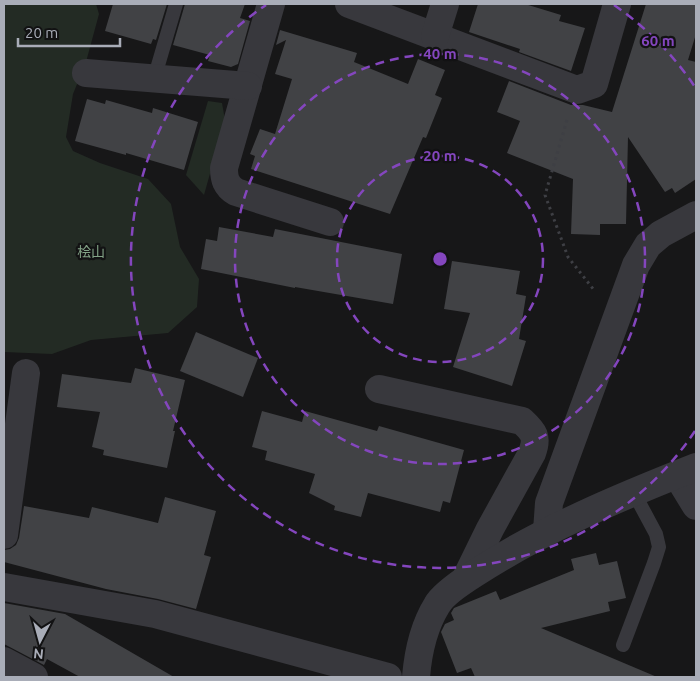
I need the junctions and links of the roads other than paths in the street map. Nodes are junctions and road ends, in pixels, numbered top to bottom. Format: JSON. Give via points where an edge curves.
{"nodes":[{"id":1,"x":176,"y":4,"type":"edge"},
{"id":2,"x":271,"y":4,"type":"edge"},
{"id":3,"x":349,"y":4,"type":"edge"},
{"id":4,"x":445,"y":4,"type":"edge"},
{"id":5,"x":617,"y":4,"type":"edge"},
{"id":6,"x":436,"y":36,"type":"junction"},
{"id":7,"x":86,"y":73,"type":"dead end"},
{"id":8,"x":154,"y":79,"type":"junction"},
{"id":9,"x":248,"y":86,"type":"junction"},
{"id":10,"x":696,"y":215,"type":"edge"},
{"id":11,"x":330,"y":222,"type":"dead end"},
{"id":12,"x":26,"y":373,"type":"dead end"},
{"id":13,"x":379,"y":389,"type":"dead end"},
{"id":14,"x":686,"y":471,"type":"edge"},
{"id":15,"x":634,"y":493,"type":"junction"},
{"id":16,"x":696,"y":506,"type":"edge"},
{"id":17,"x":547,"y":531,"type":"junction"},
{"id":18,"x":4,"y":535,"type":"edge"},
{"id":19,"x":466,"y":579,"type":"junction"},
{"id":20,"x":4,"y":586,"type":"edge"},
{"id":21,"x":623,"y":645,"type":"dead end"},
{"id":22,"x":4,"y":661,"type":"edge"},
{"id":23,"x":34,"y":677,"type":"edge"},
{"id":24,"x":388,"y":677,"type":"edge"},
{"id":25,"x":416,"y":677,"type":"edge"}],
"edges":[{"from":1,"to":8,"type":"lane"},
{"from":2,"to":9,"type":"street"},
{"from":3,"to":6,"type":"street"},
{"from":4,"to":6,"type":"street"},
{"from":5,"to":6,"type":"street","via":[[594,84],[577,90]]},
{"from":7,"to":8,"type":"street"},
{"from":8,"to":9,"type":"street"},
{"from":9,"to":11,"type":"street","via":[[224,168],[226,183],[236,192]]},
{"from":10,"to":17,"type":"street","via":[[661,234],[648,245],[636,265],[549,503]]},
{"from":12,"to":18,"type":"street"},
{"from":13,"to":19,"type":"street","via":[[522,421],[532,429],[535,444],[532,453]]},
{"from":14,"to":15,"type":"street"},
{"from":14,"to":16,"type":"street"},
{"from":15,"to":17,"type":"street"},
{"from":15,"to":21,"type":"lane","via":[[656,534],[659,547]]},
{"from":17,"to":19,"type":"street"},
{"from":19,"to":25,"type":"street","via":[[437,604],[422,640]]},
{"from":20,"to":24,"type":"street","via":[[155,614]]},
{"from":22,"to":23,"type":"street"}]}
